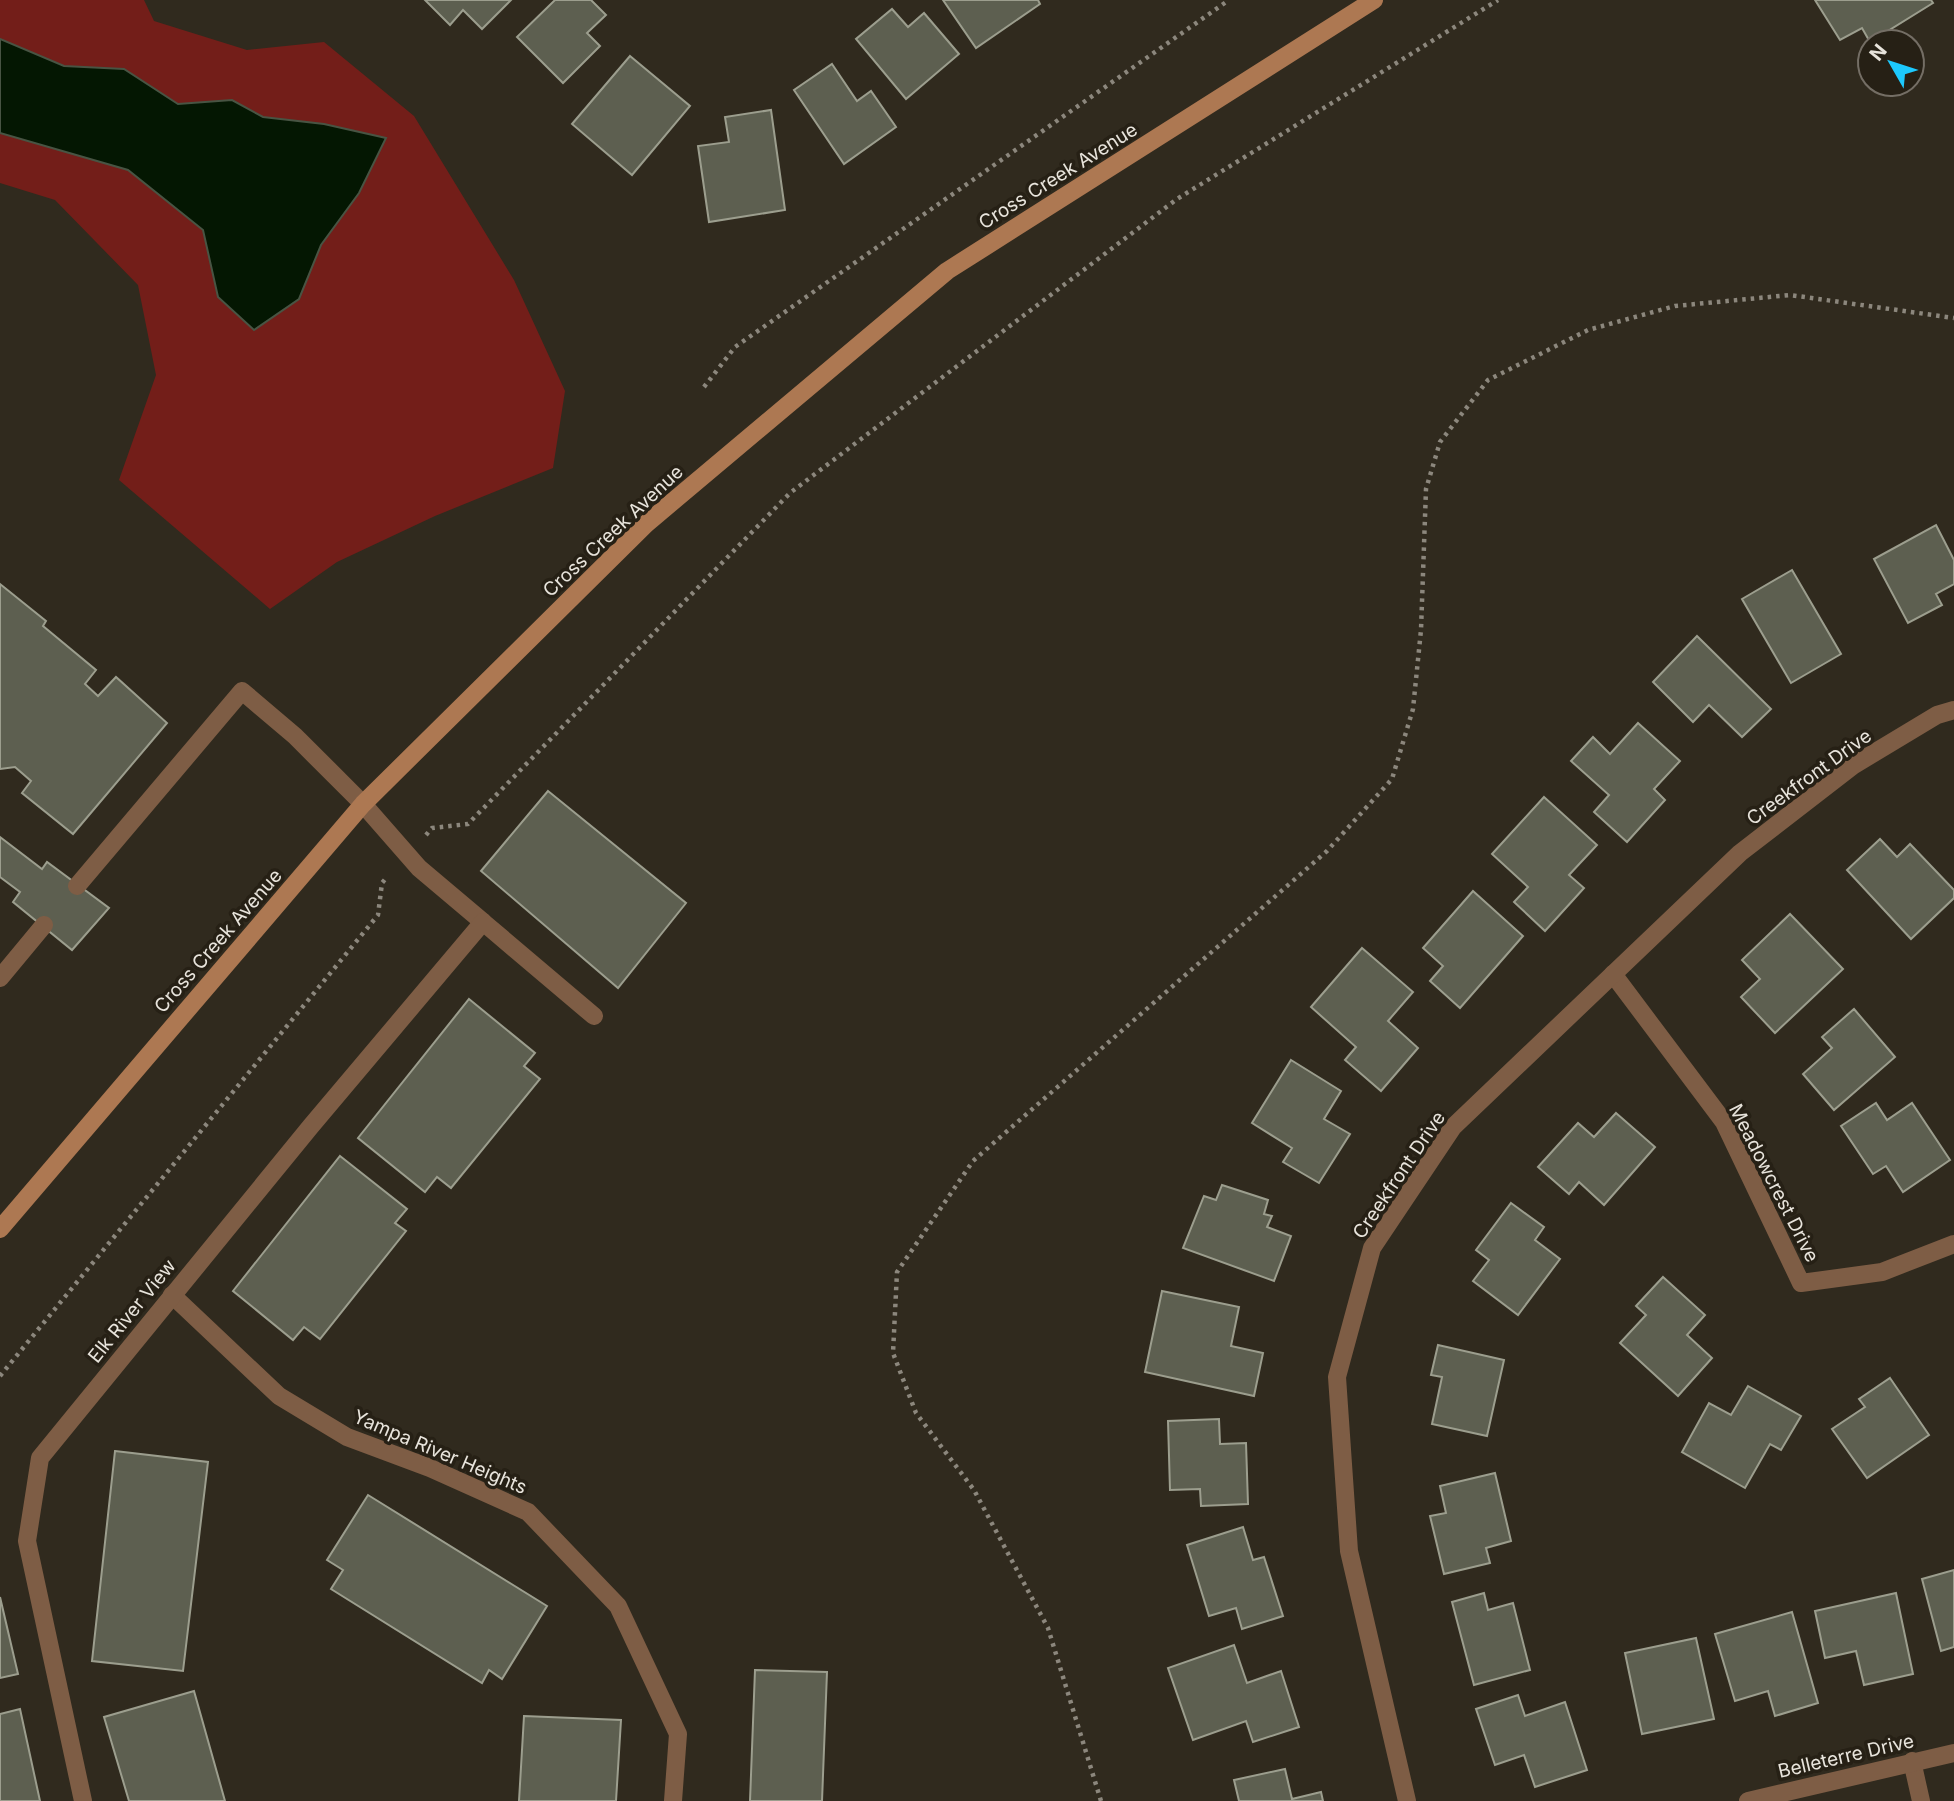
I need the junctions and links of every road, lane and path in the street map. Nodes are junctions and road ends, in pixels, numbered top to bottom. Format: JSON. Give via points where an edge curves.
{"nodes":[{"id":1,"x":1229,"y":0,"type":"edge"},
{"id":2,"x":1374,"y":0,"type":"edge"},
{"id":3,"x":1499,"y":0,"type":"edge"},
{"id":4,"x":1954,"y":318,"type":"edge"},
{"id":5,"x":704,"y":387,"type":"dead end"},
{"id":6,"x":1954,"y":710,"type":"edge"},
{"id":7,"x":363,"y":804,"type":"junction"},
{"id":8,"x":408,"y":855,"type":"junction"},
{"id":9,"x":77,"y":886,"type":"dead end"},
{"id":10,"x":483,"y":922,"type":"junction"},
{"id":11,"x":44,"y":925,"type":"dead end"},
{"id":12,"x":1613,"y":975,"type":"junction"},
{"id":13,"x":0,"y":978,"type":"edge"},
{"id":14,"x":594,"y":1016,"type":"dead end"},
{"id":15,"x":0,"y":1228,"type":"edge"},
{"id":16,"x":1954,"y":1244,"type":"edge"},
{"id":17,"x":172,"y":1295,"type":"junction"},
{"id":18,"x":0,"y":1376,"type":"edge"},
{"id":19,"x":1954,"y":1753,"type":"edge"},
{"id":20,"x":1912,"y":1761,"type":"junction"},
{"id":21,"x":83,"y":1801,"type":"edge"},
{"id":22,"x":673,"y":1801,"type":"edge"},
{"id":23,"x":1101,"y":1801,"type":"edge"},
{"id":24,"x":1407,"y":1801,"type":"edge"},
{"id":25,"x":1748,"y":1801,"type":"edge"},
{"id":26,"x":1921,"y":1801,"type":"edge"}],
"edges":[{"from":1,"to":5,"type":"path","via":[[736,347]]},
{"from":2,"to":7,"type":"street","name":"Cross Creek Avenue","via":[[947,271],[646,524]]},
{"from":3,"to":8,"type":"path","via":[[1177,199],[790,493],[468,824],[432,828]]},
{"from":4,"to":23,"type":"path","via":[[1790,295],[1675,306],[1588,330],[1488,380],[1440,442],[1426,489],[1413,709],[1392,779],[1327,851],[973,1161],[897,1272],[893,1353],[916,1413],[974,1490],[1048,1628]]},
{"from":6,"to":12,"type":"street","name":"Creekfront Drive","via":[[1937,715],[1854,765],[1740,853]]},
{"from":7,"to":8,"type":"street"},
{"from":7,"to":9,"type":"street","via":[[242,691]]},
{"from":7,"to":15,"type":"street","name":"Cross Creek Avenue"},
{"from":8,"to":10,"type":"street"},
{"from":8,"to":18,"type":"path","via":[[382,883],[378,915]]},
{"from":10,"to":14,"type":"street"},
{"from":10,"to":17,"type":"street","name":"Elk River View"},
{"from":11,"to":13,"type":"street"},
{"from":12,"to":16,"type":"street","name":"Meadowcrest Drive","via":[[1724,1122],[1801,1283],[1882,1272]]},
{"from":12,"to":24,"type":"street","name":"Creekfront Drive","via":[[1454,1127],[1372,1248],[1337,1377],[1349,1551]]},
{"from":17,"to":21,"type":"street","name":"Elk River View","via":[[40,1458],[27,1541]]},
{"from":17,"to":22,"type":"street","name":"Yampa River Heights","via":[[279,1396],[347,1437],[527,1512],[618,1606],[678,1734]]},
{"from":19,"to":20,"type":"street","name":"Belleterre Drive"},
{"from":20,"to":25,"type":"street","name":"Belleterre Drive"},
{"from":20,"to":26,"type":"street"}]}
